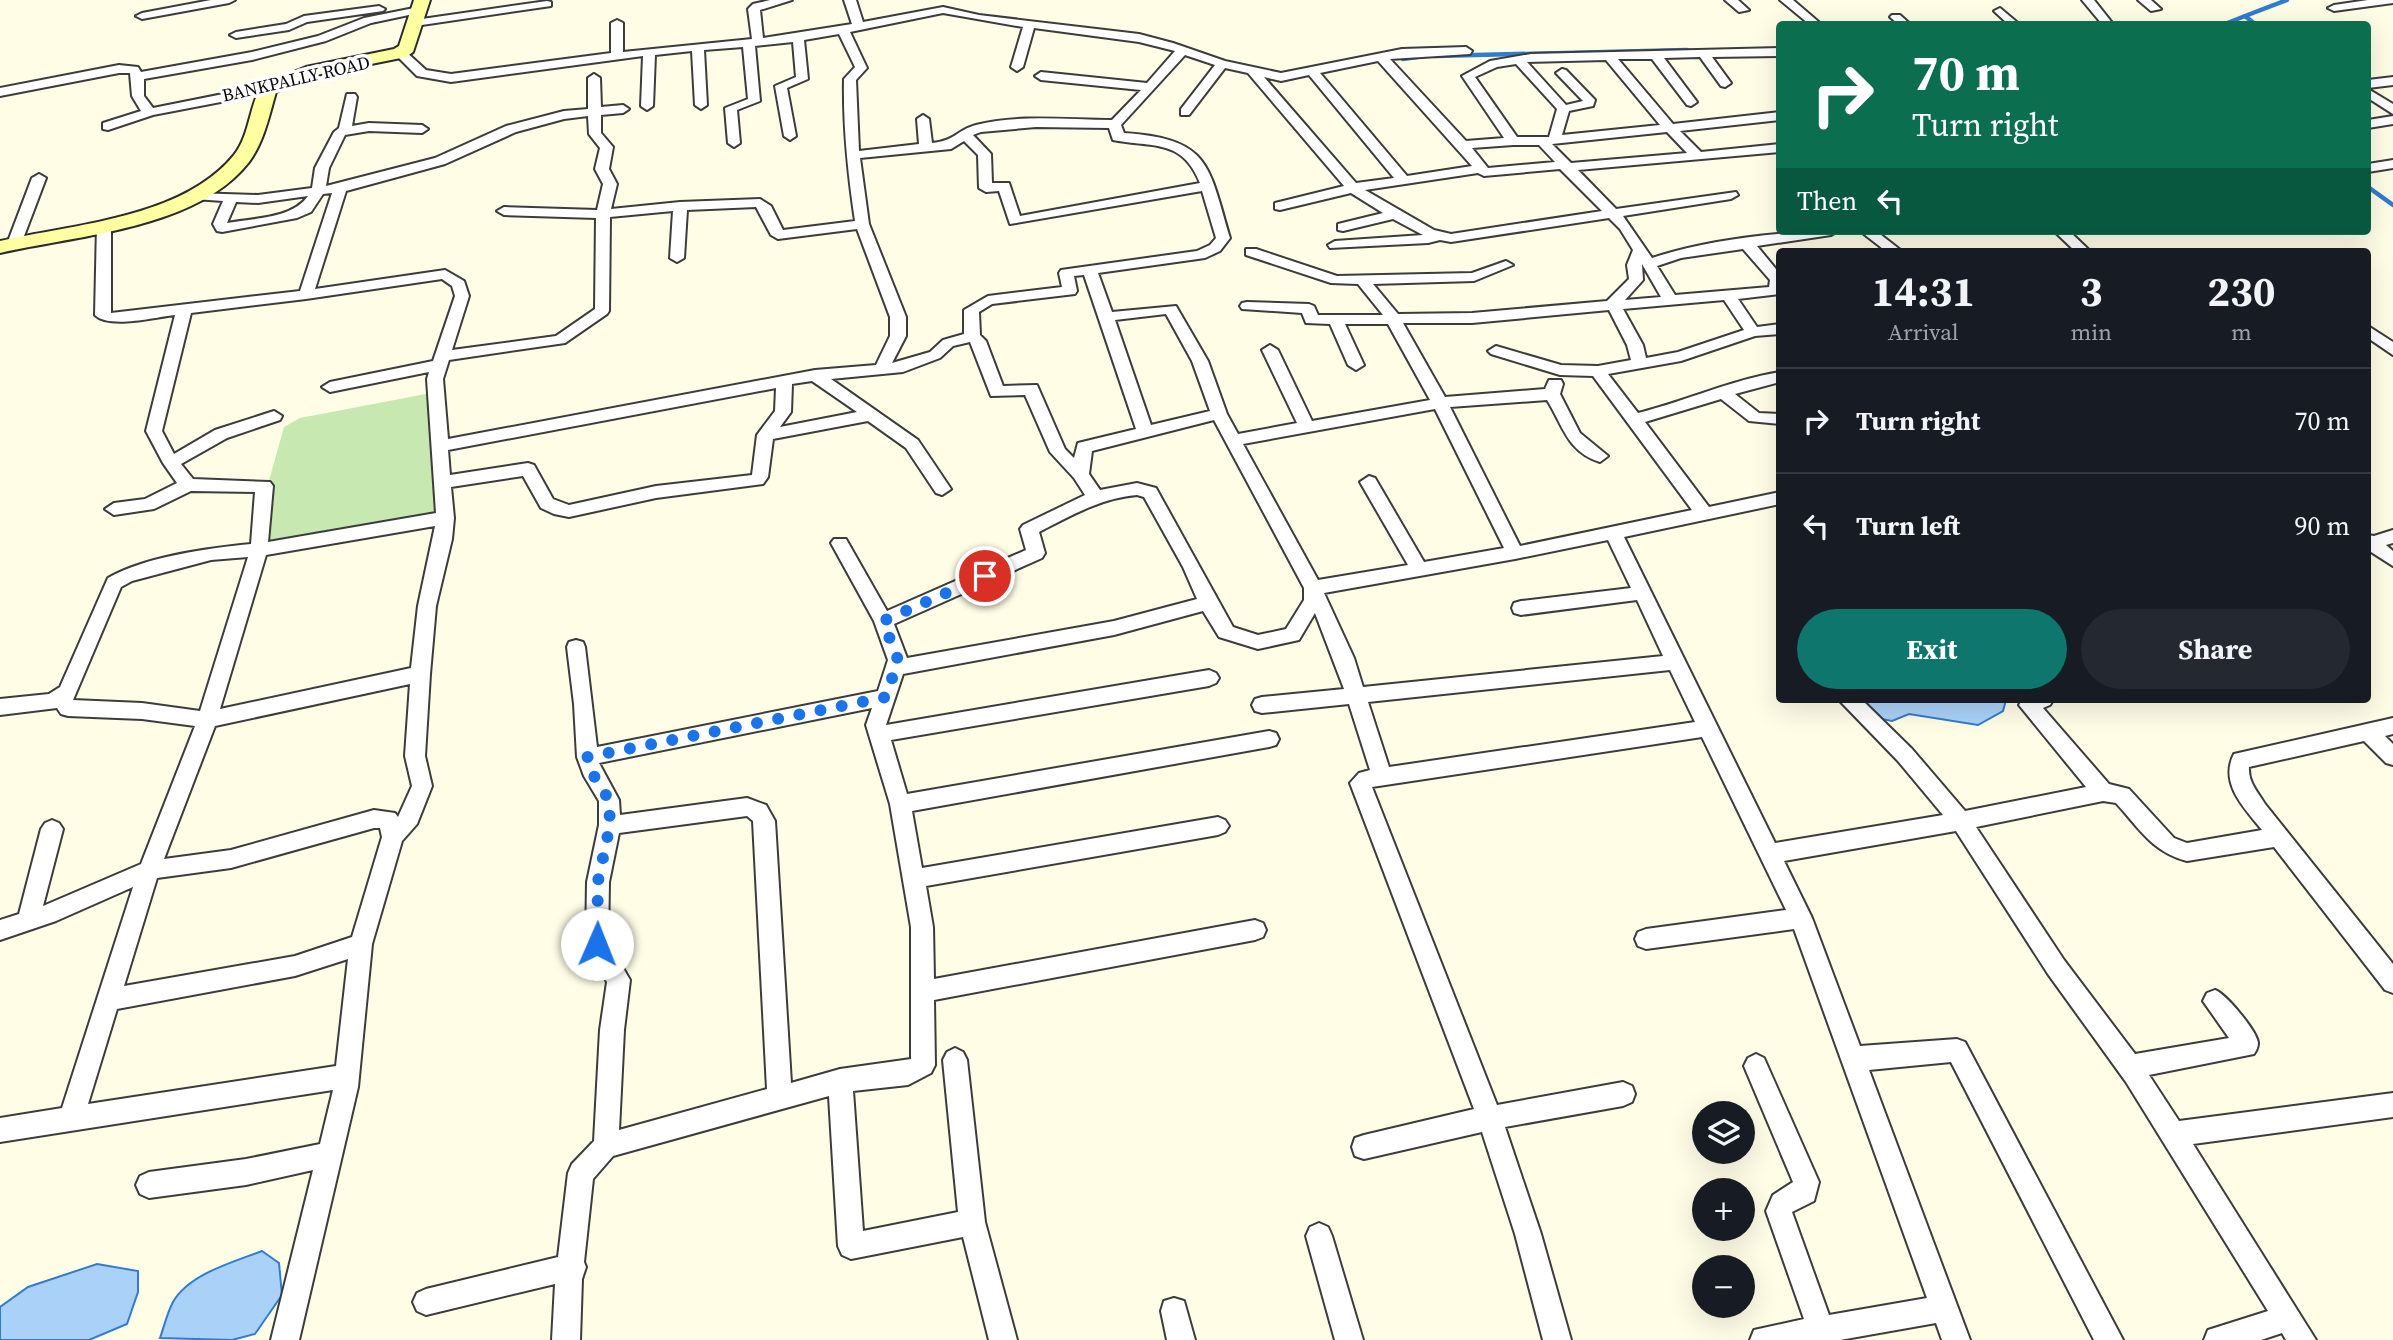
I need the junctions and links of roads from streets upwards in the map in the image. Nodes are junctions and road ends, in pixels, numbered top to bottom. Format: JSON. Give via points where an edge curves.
{"nodes":[{"id":1,"x":229,"y":0,"type":"edge"},
{"id":2,"x":786,"y":0,"type":"edge"},
{"id":3,"x":850,"y":0,"type":"edge"},
{"id":4,"x":1731,"y":0,"type":"edge"},
{"id":5,"x":1786,"y":0,"type":"edge"},
{"id":6,"x":2088,"y":0,"type":"edge"},
{"id":7,"x":2144,"y":0,"type":"edge"},
{"id":8,"x":2391,"y":1,"type":"edge"},
{"id":9,"x":547,"y":4,"type":"dead end"},
{"id":10,"x":942,"y":5,"type":"edge"},
{"id":11,"x":2334,"y":8,"type":"dead end"},
{"id":12,"x":419,"y":9,"type":"edge"},
{"id":13,"x":2155,"y":9,"type":"dead end"},
{"id":14,"x":1743,"y":10,"type":"dead end"},
{"id":15,"x":2000,"y":11,"type":"dead end"},
{"id":16,"x":142,"y":16,"type":"dead end"},
{"id":17,"x":1811,"y":21,"type":"edge"},
{"id":18,"x":2011,"y":21,"type":"edge"},
{"id":19,"x":2106,"y":21,"type":"edge"},
{"id":20,"x":617,"y":23,"type":"dead end"},
{"id":21,"x":1029,"y":24,"type":"junction"},
{"id":22,"x":859,"y":28,"type":"junction"},
{"id":23,"x":843,"y":30,"type":"junction"},
{"id":24,"x":236,"y":35,"type":"dead end"},
{"id":25,"x":798,"y":38,"type":"junction"},
{"id":26,"x":754,"y":43,"type":"junction"},
{"id":27,"x":698,"y":47,"type":"junction"},
{"id":28,"x":1183,"y":50,"type":"junction"},
{"id":29,"x":1466,"y":51,"type":"dead end"},
{"id":30,"x":649,"y":52,"type":"junction"},
{"id":31,"x":1776,"y":52,"type":"edge"},
{"id":32,"x":400,"y":53,"type":"junction"},
{"id":33,"x":1704,"y":54,"type":"junction"},
{"id":34,"x":1655,"y":55,"type":"junction"},
{"id":35,"x":1609,"y":56,"type":"junction"},
{"id":36,"x":617,"y":57,"type":"junction"},
{"id":37,"x":1382,"y":58,"type":"junction"},
{"id":38,"x":1519,"y":60,"type":"junction"},
{"id":39,"x":1222,"y":64,"type":"junction"},
{"id":40,"x":1017,"y":67,"type":"dead end"},
{"id":41,"x":1253,"y":72,"type":"junction"},
{"id":42,"x":1312,"y":72,"type":"junction"},
{"id":43,"x":1562,"y":73,"type":"dead end"},
{"id":44,"x":138,"y":76,"type":"junction"},
{"id":45,"x":1041,"y":76,"type":"dead end"},
{"id":46,"x":594,"y":78,"type":"dead end"},
{"id":47,"x":2393,"y":81,"type":"edge"},
{"id":48,"x":1726,"y":83,"type":"dead end"},
{"id":49,"x":2371,"y":85,"type":"edge"},
{"id":50,"x":1150,"y":86,"type":"junction"},
{"id":51,"x":268,"y":89,"type":"junction"},
{"id":52,"x":0,"y":92,"type":"edge"},
{"id":53,"x":2371,"y":95,"type":"edge"},
{"id":54,"x":351,"y":96,"type":"dead end"},
{"id":55,"x":1691,"y":102,"type":"dead end"},
{"id":56,"x":701,"y":105,"type":"dead end"},
{"id":57,"x":647,"y":106,"type":"dead end"},
{"id":58,"x":622,"y":109,"type":"dead end"},
{"id":59,"x":1563,"y":109,"type":"junction"},
{"id":60,"x":2393,"y":110,"type":"edge"},
{"id":61,"x":150,"y":112,"type":"junction"},
{"id":62,"x":594,"y":112,"type":"junction"},
{"id":63,"x":1185,"y":112,"type":"dead end"},
{"id":64,"x":1776,"y":116,"type":"edge"},
{"id":65,"x":923,"y":119,"type":"dead end"},
{"id":66,"x":2393,"y":120,"type":"edge"},
{"id":67,"x":1115,"y":124,"type":"junction"},
{"id":68,"x":2371,"y":124,"type":"edge"},
{"id":69,"x":108,"y":126,"type":"dead end"},
{"id":70,"x":1671,"y":126,"type":"junction"},
{"id":71,"x":345,"y":129,"type":"junction"},
{"id":72,"x":422,"y":129,"type":"dead end"},
{"id":73,"x":965,"y":134,"type":"junction"},
{"id":74,"x":790,"y":136,"type":"dead end"},
{"id":75,"x":1548,"y":140,"type":"junction"},
{"id":76,"x":1513,"y":141,"type":"junction"},
{"id":77,"x":734,"y":143,"type":"dead end"},
{"id":78,"x":1462,"y":145,"type":"junction"},
{"id":79,"x":926,"y":148,"type":"junction"},
{"id":80,"x":1773,"y":149,"type":"edge"},
{"id":81,"x":854,"y":155,"type":"junction"},
{"id":82,"x":1698,"y":156,"type":"junction"},
{"id":83,"x":2393,"y":164,"type":"edge"},
{"id":84,"x":1564,"y":166,"type":"junction"},
{"id":85,"x":2371,"y":168,"type":"edge"},
{"id":86,"x":1480,"y":169,"type":"junction"},
{"id":87,"x":39,"y":178,"type":"dead end"},
{"id":88,"x":1404,"y":181,"type":"junction"},
{"id":89,"x":1206,"y":186,"type":"junction"},
{"id":90,"x":340,"y":188,"type":"junction"},
{"id":91,"x":1353,"y":188,"type":"junction"},
{"id":92,"x":318,"y":192,"type":"junction"},
{"id":93,"x":1731,"y":195,"type":"dead end"},
{"id":94,"x":199,"y":196,"type":"junction"},
{"id":95,"x":231,"y":198,"type":"junction"},
{"id":96,"x":680,"y":206,"type":"junction"},
{"id":97,"x":1280,"y":206,"type":"dead end"},
{"id":98,"x":504,"y":211,"type":"dead end"},
{"id":99,"x":1611,"y":212,"type":"junction"},
{"id":100,"x":603,"y":214,"type":"junction"},
{"id":101,"x":1396,"y":214,"type":"junction"},
{"id":102,"x":862,"y":224,"type":"junction"},
{"id":103,"x":104,"y":225,"type":"junction"},
{"id":104,"x":1343,"y":227,"type":"dead end"},
{"id":105,"x":1805,"y":235,"type":"edge"},
{"id":106,"x":1873,"y":235,"type":"edge"},
{"id":107,"x":2065,"y":235,"type":"edge"},
{"id":108,"x":1438,"y":236,"type":"junction"},
{"id":109,"x":1747,"y":244,"type":"junction"},
{"id":110,"x":1335,"y":245,"type":"dead end"},
{"id":111,"x":7,"y":246,"type":"edge"},
{"id":112,"x":1890,"y":248,"type":"edge"},
{"id":113,"x":2080,"y":248,"type":"edge"},
{"id":114,"x":1251,"y":252,"type":"dead end"},
{"id":115,"x":677,"y":258,"type":"dead end"},
{"id":116,"x":1644,"y":258,"type":"junction"},
{"id":117,"x":1506,"y":265,"type":"dead end"},
{"id":118,"x":1090,"y":270,"type":"junction"},
{"id":119,"x":1776,"y":279,"type":"edge"},
{"id":120,"x":1363,"y":281,"type":"junction"},
{"id":121,"x":1776,"y":291,"type":"edge"},
{"id":122,"x":306,"y":295,"type":"junction"},
{"id":123,"x":1729,"y":296,"type":"junction"},
{"id":124,"x":1672,"y":302,"type":"junction"},
{"id":125,"x":1613,"y":304,"type":"junction"},
{"id":126,"x":1247,"y":306,"type":"dead end"},
{"id":127,"x":184,"y":309,"type":"junction"},
{"id":128,"x":1105,"y":317,"type":"junction"},
{"id":129,"x":1392,"y":319,"type":"junction"},
{"id":130,"x":1336,"y":320,"type":"junction"},
{"id":131,"x":1776,"y":329,"type":"edge"},
{"id":132,"x":1754,"y":332,"type":"junction"},
{"id":133,"x":2371,"y":333,"type":"edge"},
{"id":134,"x":972,"y":337,"type":"junction"},
{"id":135,"x":1270,"y":350,"type":"dead end"},
{"id":136,"x":1496,"y":351,"type":"dead end"},
{"id":137,"x":2393,"y":351,"type":"edge"},
{"id":138,"x":440,"y":361,"type":"junction"},
{"id":139,"x":1639,"y":363,"type":"junction"},
{"id":140,"x":1356,"y":365,"type":"dead end"},
{"id":141,"x":882,"y":368,"type":"junction"},
{"id":142,"x":1560,"y":370,"type":"junction"},
{"id":143,"x":1598,"y":371,"type":"junction"},
{"id":144,"x":815,"y":375,"type":"junction"},
{"id":145,"x":1776,"y":378,"type":"edge"},
{"id":146,"x":784,"y":381,"type":"junction"},
{"id":147,"x":330,"y":387,"type":"dead end"},
{"id":148,"x":1724,"y":393,"type":"junction"},
{"id":149,"x":1552,"y":394,"type":"junction"},
{"id":150,"x":1440,"y":404,"type":"junction"},
{"id":151,"x":1219,"y":414,"type":"junction"},
{"id":152,"x":870,"y":415,"type":"junction"},
{"id":153,"x":274,"y":416,"type":"dead end"},
{"id":154,"x":1776,"y":419,"type":"edge"},
{"id":155,"x":1633,"y":420,"type":"junction"},
{"id":156,"x":1307,"y":427,"type":"junction"},
{"id":157,"x":1145,"y":430,"type":"junction"},
{"id":158,"x":765,"y":435,"type":"junction"},
{"id":159,"x":1234,"y":440,"type":"junction"},
{"id":160,"x":442,"y":446,"type":"junction"},
{"id":161,"x":1601,"y":456,"type":"dead end"},
{"id":162,"x":171,"y":463,"type":"junction"},
{"id":163,"x":1080,"y":474,"type":"junction"},
{"id":164,"x":443,"y":482,"type":"junction"},
{"id":165,"x":1369,"y":482,"type":"dead end"},
{"id":166,"x":188,"y":485,"type":"junction"},
{"id":167,"x":942,"y":489,"type":"dead end"},
{"id":168,"x":1096,"y":498,"type":"junction"},
{"id":169,"x":1776,"y":499,"type":"edge"},
{"id":170,"x":114,"y":509,"type":"dead end"},
{"id":171,"x":1704,"y":513,"type":"junction"},
{"id":172,"x":445,"y":519,"type":"junction"},
{"id":173,"x":1614,"y":533,"type":"junction"},
{"id":174,"x":2393,"y":536,"type":"edge"},
{"id":175,"x":841,"y":543,"type":"dead end"},
{"id":176,"x":2371,"y":543,"type":"edge"},
{"id":177,"x":2371,"y":544,"type":"edge"},
{"id":178,"x":259,"y":550,"type":"junction"},
{"id":179,"x":1515,"y":553,"type":"junction"},
{"id":180,"x":2393,"y":560,"type":"edge"},
{"id":181,"x":1420,"y":570,"type":"junction"},
{"id":182,"x":1313,"y":588,"type":"junction"},
{"id":183,"x":1642,"y":593,"type":"junction"},
{"id":184,"x":1208,"y":603,"type":"junction"},
{"id":185,"x":1521,"y":608,"type":"dead end"},
{"id":186,"x":883,"y":621,"type":"junction"},
{"id":187,"x":576,"y":647,"type":"dead end"},
{"id":188,"x":1675,"y":662,"type":"junction"},
{"id":189,"x":895,"y":668,"type":"junction"},
{"id":190,"x":420,"y":674,"type":"junction"},
{"id":191,"x":1209,"y":678,"type":"dead end"},
{"id":192,"x":1356,"y":694,"type":"junction"},
{"id":193,"x":60,"y":697,"type":"junction"},
{"id":194,"x":886,"y":697,"type":"junction"},
{"id":195,"x":1852,"y":703,"type":"edge"},
{"id":196,"x":2035,"y":703,"type":"edge"},
{"id":197,"x":1262,"y":705,"type":"dead end"},
{"id":198,"x":0,"y":707,"type":"edge"},
{"id":199,"x":207,"y":720,"type":"junction"},
{"id":200,"x":2393,"y":726,"type":"edge"},
{"id":201,"x":1707,"y":728,"type":"junction"},
{"id":202,"x":2367,"y":731,"type":"junction"},
{"id":203,"x":879,"y":734,"type":"junction"},
{"id":204,"x":1269,"y":739,"type":"dead end"},
{"id":205,"x":587,"y":757,"type":"junction"},
{"id":206,"x":2393,"y":757,"type":"edge"},
{"id":207,"x":1382,"y":776,"type":"junction"},
{"id":208,"x":2104,"y":792,"type":"junction"},
{"id":209,"x":900,"y":804,"type":"junction"},
{"id":210,"x":1961,"y":821,"type":"junction"},
{"id":211,"x":610,"y":825,"type":"junction"},
{"id":212,"x":1217,"y":826,"type":"dead end"},
{"id":213,"x":52,"y":829,"type":"dead end"},
{"id":214,"x":394,"y":837,"type":"junction"},
{"id":215,"x":2277,"y":837,"type":"junction"},
{"id":216,"x":1768,"y":854,"type":"junction"},
{"id":217,"x":149,"y":870,"type":"junction"},
{"id":218,"x":914,"y":879,"type":"junction"},
{"id":219,"x":1801,"y":918,"type":"junction"},
{"id":220,"x":28,"y":921,"type":"junction"},
{"id":221,"x":0,"y":930,"type":"edge"},
{"id":222,"x":1255,"y":930,"type":"dead end"},
{"id":223,"x":1646,"y":939,"type":"dead end"},
{"id":224,"x":361,"y":944,"type":"junction"},
{"id":225,"x":2393,"y":982,"type":"edge"},
{"id":226,"x":922,"y":992,"type":"junction"},
{"id":227,"x":109,"y":1000,"type":"junction"},
{"id":228,"x":2215,"y":1000,"type":"dead end"},
{"id":229,"x":1850,"y":1056,"type":"junction"},
{"id":230,"x":955,"y":1060,"type":"dead end"},
{"id":231,"x":1756,"y":1066,"type":"dead end"},
{"id":232,"x":2129,"y":1067,"type":"junction"},
{"id":233,"x":347,"y":1076,"type":"junction"},
{"id":234,"x":840,"y":1081,"type":"junction"},
{"id":235,"x":1623,"y":1094,"type":"dead end"},
{"id":236,"x":779,"y":1098,"type":"junction"},
{"id":237,"x":2393,"y":1105,"type":"edge"},
{"id":238,"x":71,"y":1118,"type":"junction"},
{"id":239,"x":1490,"y":1118,"type":"junction"},
{"id":240,"x":0,"y":1130,"type":"edge"},
{"id":241,"x":2173,"y":1135,"type":"junction"},
{"id":242,"x":606,"y":1146,"type":"junction"},
{"id":243,"x":1364,"y":1147,"type":"dead end"},
{"id":244,"x":330,"y":1154,"type":"junction"},
{"id":245,"x":149,"y":1185,"type":"dead end"},
{"id":246,"x":972,"y":1222,"type":"junction"},
{"id":247,"x":1319,"y":1236,"type":"dead end"},
{"id":248,"x":573,"y":1267,"type":"junction"},
{"id":249,"x":426,"y":1302,"type":"dead end"},
{"id":250,"x":1944,"y":1308,"type":"junction"},
{"id":251,"x":1174,"y":1311,"type":"dead end"},
{"id":252,"x":1821,"y":1329,"type":"junction"},
{"id":253,"x":2295,"y":1329,"type":"edge"},
{"id":254,"x":285,"y":1340,"type":"edge"},
{"id":255,"x":566,"y":1340,"type":"edge"},
{"id":256,"x":1003,"y":1340,"type":"edge"},
{"id":257,"x":1181,"y":1340,"type":"edge"},
{"id":258,"x":1349,"y":1340,"type":"edge"},
{"id":259,"x":1557,"y":1340,"type":"edge"},
{"id":260,"x":1764,"y":1340,"type":"edge"},
{"id":261,"x":1956,"y":1340,"type":"edge"},
{"id":262,"x":2109,"y":1340,"type":"edge"},
{"id":263,"x":2218,"y":1340,"type":"edge"}],
"edges":[{"from":1,"to":16,"type":"street"},
{"from":2,"to":26,"type":"street","via":[[754,9]]},
{"from":3,"to":22,"type":"street"},
{"from":4,"to":14,"type":"street"},
{"from":5,"to":17,"type":"street"},
{"from":6,"to":19,"type":"street"},
{"from":7,"to":13,"type":"street"},
{"from":8,"to":11,"type":"street"},
{"from":9,"to":12,"type":"street"},
{"from":10,"to":21,"type":"street"},
{"from":10,"to":22,"type":"street"},
{"from":12,"to":24,"type":"street","via":[[304,19],[289,27]]},
{"from":12,"to":32,"type":"street","via":[[407,48]]},
{"from":12,"to":44,"type":"street","via":[[252,56]]},
{"from":15,"to":18,"type":"street"},
{"from":20,"to":36,"type":"street"},
{"from":21,"to":28,"type":"street","via":[[1139,38]]},
{"from":21,"to":40,"type":"street"},
{"from":22,"to":23,"type":"street"},
{"from":23,"to":25,"type":"street"},
{"from":23,"to":81,"type":"street","via":[[861,68],[850,79]]},
{"from":25,"to":26,"type":"street"},
{"from":25,"to":74,"type":"street","via":[[802,79],[781,86]]},
{"from":26,"to":27,"type":"street"},
{"from":26,"to":77,"type":"street","via":[[754,101],[731,108]]},
{"from":27,"to":30,"type":"street"},
{"from":27,"to":56,"type":"street"},
{"from":28,"to":39,"type":"street"},
{"from":28,"to":50,"type":"street"},
{"from":29,"to":37,"type":"street"},
{"from":30,"to":36,"type":"street"},
{"from":30,"to":57,"type":"street"},
{"from":31,"to":33,"type":"street"},
{"from":32,"to":36,"type":"street","via":[[417,72],[451,78]]},
{"from":32,"to":51,"type":"street","name":"BANKPALLY ROAD","via":[[307,73]]},
{"from":33,"to":34,"type":"street"},
{"from":33,"to":48,"type":"street"},
{"from":34,"to":35,"type":"street"},
{"from":34,"to":55,"type":"street"},
{"from":35,"to":38,"type":"street"},
{"from":35,"to":70,"type":"street"},
{"from":37,"to":42,"type":"street"},
{"from":37,"to":78,"type":"street"},
{"from":38,"to":59,"type":"street"},
{"from":38,"to":76,"type":"street","via":[[1494,64],[1468,76]]},
{"from":39,"to":41,"type":"street"},
{"from":39,"to":63,"type":"street"},
{"from":41,"to":42,"type":"street","via":[[1281,77]]},
{"from":41,"to":91,"type":"street"},
{"from":42,"to":88,"type":"street"},
{"from":43,"to":59,"type":"street","via":[[1589,100]]},
{"from":44,"to":52,"type":"street","via":[[134,70],[119,69]]},
{"from":44,"to":61,"type":"street","via":[[139,102]]},
{"from":45,"to":50,"type":"street"},
{"from":46,"to":62,"type":"street"},
{"from":47,"to":49,"type":"street"},
{"from":50,"to":67,"type":"street"},
{"from":51,"to":61,"type":"street","name":"BANKPALLY ROAD"},
{"from":51,"to":94,"type":"street","via":[[243,157],[222,181]]},
{"from":53,"to":60,"type":"street"},
{"from":54,"to":71,"type":"street"},
{"from":58,"to":62,"type":"street"},
{"from":59,"to":75,"type":"street"},
{"from":61,"to":69,"type":"street","name":"BANKPALLY ROAD"},
{"from":62,"to":90,"type":"street","via":[[510,129],[440,162]]},
{"from":62,"to":100,"type":"street","via":[[595,134],[607,147],[602,169],[610,184]]},
{"from":64,"to":70,"type":"street"},
{"from":65,"to":79,"type":"street"},
{"from":66,"to":68,"type":"street"},
{"from":67,"to":73,"type":"street","via":[[1037,123],[978,128]]},
{"from":67,"to":89,"type":"street","via":[[1118,137],[1150,138],[1191,155]]},
{"from":70,"to":75,"type":"street","via":[[1632,134]]},
{"from":70,"to":82,"type":"street"},
{"from":71,"to":72,"type":"street"},
{"from":71,"to":92,"type":"street","via":[[322,168]]},
{"from":73,"to":79,"type":"street","via":[[951,145]]},
{"from":73,"to":89,"type":"street","via":[[984,154],[986,188],[1004,186],[1015,221]]},
{"from":75,"to":76,"type":"street"},
{"from":75,"to":84,"type":"street"},
{"from":76,"to":78,"type":"street"},
{"from":78,"to":86,"type":"street"},
{"from":79,"to":81,"type":"street"},
{"from":80,"to":82,"type":"street"},
{"from":81,"to":102,"type":"street"},
{"from":82,"to":84,"type":"street"},
{"from":83,"to":85,"type":"street"},
{"from":84,"to":86,"type":"street","via":[[1489,174]]},
{"from":84,"to":99,"type":"street"},
{"from":86,"to":88,"type":"street"},
{"from":87,"to":111,"type":"street"},
{"from":88,"to":91,"type":"street"},
{"from":89,"to":118,"type":"street","via":[[1223,238],[1215,248],[1200,255]]},
{"from":90,"to":92,"type":"street"},
{"from":90,"to":122,"type":"street"},
{"from":91,"to":97,"type":"street"},
{"from":91,"to":101,"type":"street"},
{"from":92,"to":95,"type":"street"},
{"from":92,"to":95,"type":"street","via":[[300,213],[222,228]]},
{"from":93,"to":99,"type":"street"},
{"from":94,"to":95,"type":"street"},
{"from":94,"to":103,"type":"street"},
{"from":96,"to":100,"type":"street"},
{"from":96,"to":102,"type":"street","via":[[760,203],[778,235]]},
{"from":96,"to":115,"type":"street"},
{"from":98,"to":100,"type":"street"},
{"from":99,"to":108,"type":"street","via":[[1466,237]]},
{"from":99,"to":116,"type":"street"},
{"from":100,"to":138,"type":"street","via":[[602,311],[560,340]]},
{"from":101,"to":104,"type":"street"},
{"from":101,"to":108,"type":"street"},
{"from":102,"to":141,"type":"street","via":[[898,317],[898,336]]},
{"from":103,"to":111,"type":"street"},
{"from":103,"to":127,"type":"street","via":[[103,315],[118,318]]},
{"from":105,"to":109,"type":"street"},
{"from":106,"to":112,"type":"street"},
{"from":107,"to":113,"type":"street"},
{"from":108,"to":110,"type":"street"},
{"from":109,"to":116,"type":"street"},
{"from":109,"to":119,"type":"street"},
{"from":114,"to":120,"type":"street","via":[[1320,276]]},
{"from":116,"to":124,"type":"street"},
{"from":116,"to":125,"type":"street","via":[[1634,265],[1636,280]]},
{"from":117,"to":120,"type":"street","via":[[1474,277]]},
{"from":118,"to":128,"type":"street"},
{"from":118,"to":134,"type":"street","via":[[1066,273],[1070,291],[977,304],[971,310]]},
{"from":120,"to":129,"type":"street"},
{"from":121,"to":123,"type":"street"},
{"from":122,"to":127,"type":"street"},
{"from":122,"to":138,"type":"street","via":[[445,274],[459,284],[462,296]]},
{"from":123,"to":124,"type":"street"},
{"from":123,"to":132,"type":"street"},
{"from":124,"to":125,"type":"street"},
{"from":125,"to":129,"type":"street","via":[[1472,318]]},
{"from":125,"to":139,"type":"street","via":[[1635,345]]},
{"from":126,"to":130,"type":"street","via":[[1309,309],[1311,320]]},
{"from":127,"to":162,"type":"street","via":[[154,431]]},
{"from":128,"to":151,"type":"street","via":[[1171,309],[1200,361]]},
{"from":128,"to":157,"type":"street"},
{"from":129,"to":130,"type":"street"},
{"from":129,"to":150,"type":"street"},
{"from":130,"to":140,"type":"street"},
{"from":131,"to":132,"type":"street"},
{"from":132,"to":139,"type":"street","via":[[1681,356]]},
{"from":133,"to":137,"type":"street"},
{"from":134,"to":141,"type":"street","via":[[948,342],[922,362]]},
{"from":134,"to":163,"type":"street","via":[[978,341],[998,392],[1031,389],[1058,452]]},
{"from":135,"to":156,"type":"street"},
{"from":136,"to":142,"type":"street"},
{"from":138,"to":147,"type":"street"},
{"from":138,"to":160,"type":"street","via":[[435,379]]},
{"from":139,"to":143,"type":"street"},
{"from":141,"to":144,"type":"street"},
{"from":142,"to":143,"type":"street"},
{"from":142,"to":149,"type":"street"},
{"from":143,"to":155,"type":"street"},
{"from":144,"to":146,"type":"street"},
{"from":144,"to":152,"type":"street"},
{"from":145,"to":148,"type":"street"},
{"from":146,"to":158,"type":"street","via":[[783,412]]},
{"from":146,"to":160,"type":"street"},
{"from":148,"to":154,"type":"street","via":[[1749,417]]},
{"from":148,"to":155,"type":"street"},
{"from":149,"to":150,"type":"street"},
{"from":149,"to":161,"type":"street","via":[[1562,407],[1569,432],[1581,447]]},
{"from":150,"to":156,"type":"street"},
{"from":150,"to":179,"type":"street"},
{"from":151,"to":157,"type":"street"},
{"from":151,"to":159,"type":"street"},
{"from":152,"to":158,"type":"street"},
{"from":152,"to":167,"type":"street","via":[[912,444]]},
{"from":153,"to":162,"type":"street","via":[[221,433]]},
{"from":155,"to":171,"type":"street"},
{"from":156,"to":159,"type":"street"},
{"from":157,"to":163,"type":"street","via":[[1084,446]]},
{"from":158,"to":164,"type":"street","via":[[757,480],[656,492],[569,511],[547,507],[528,469]]},
{"from":159,"to":182,"type":"street"},
{"from":160,"to":164,"type":"street"},
{"from":162,"to":166,"type":"street"},
{"from":163,"to":168,"type":"street"},
{"from":164,"to":172,"type":"street"},
{"from":165,"to":181,"type":"street"},
{"from":166,"to":170,"type":"street","via":[[148,505]]},
{"from":166,"to":178,"type":"street","via":[[264,486]]},
{"from":168,"to":184,"type":"street","via":[[1131,489],[1150,492]]},
{"from":168,"to":186,"type":"street","via":[[1029,529],[1036,553]]},
{"from":169,"to":171,"type":"street"},
{"from":171,"to":173,"type":"street"},
{"from":172,"to":178,"type":"street"},
{"from":172,"to":190,"type":"street","via":[[427,606]]},
{"from":173,"to":179,"type":"street"},
{"from":173,"to":183,"type":"street"},
{"from":174,"to":176,"type":"street"},
{"from":175,"to":186,"type":"street"},
{"from":177,"to":180,"type":"street"},
{"from":178,"to":193,"type":"street","via":[[211,554],[114,583],[68,692]]},
{"from":178,"to":199,"type":"street"},
{"from":179,"to":181,"type":"street"},
{"from":181,"to":182,"type":"street"},
{"from":182,"to":184,"type":"street","via":[[1313,601],[1292,635],[1258,642],[1226,632]]},
{"from":182,"to":192,"type":"street"},
{"from":183,"to":185,"type":"street"},
{"from":183,"to":188,"type":"street"},
{"from":184,"to":189,"type":"street","via":[[1114,628]]},
{"from":186,"to":189,"type":"street","via":[[898,660]]},
{"from":187,"to":205,"type":"street"},
{"from":188,"to":192,"type":"street"},
{"from":188,"to":201,"type":"street"},
{"from":189,"to":194,"type":"street"},
{"from":190,"to":199,"type":"street"},
{"from":190,"to":214,"type":"street","via":[[415,756],[422,786],[410,818]]},
{"from":191,"to":203,"type":"street"},
{"from":192,"to":197,"type":"street"},
{"from":192,"to":207,"type":"street"},
{"from":193,"to":198,"type":"street"},
{"from":193,"to":199,"type":"street","via":[[68,708]]},
{"from":194,"to":203,"type":"street","via":[[876,724]]},
{"from":194,"to":205,"type":"street"},
{"from":195,"to":210,"type":"street","via":[[1905,755]]},
{"from":196,"to":208,"type":"street","via":[[2029,705]]},
{"from":199,"to":217,"type":"street"},
{"from":200,"to":202,"type":"street"},
{"from":201,"to":207,"type":"street"},
{"from":201,"to":216,"type":"street"},
{"from":202,"to":206,"type":"street"},
{"from":202,"to":215,"type":"street","via":[[2241,760],[2239,782]]},
{"from":203,"to":209,"type":"street"},
{"from":204,"to":209,"type":"street"},
{"from":205,"to":211,"type":"street","via":[[609,800]]},
{"from":207,"to":239,"type":"street","via":[[1360,783]]},
{"from":208,"to":210,"type":"street"},
{"from":208,"to":215,"type":"street","via":[[2122,794],[2174,850],[2187,852]]},
{"from":209,"to":218,"type":"street"},
{"from":210,"to":216,"type":"street"},
{"from":210,"to":232,"type":"street","via":[[2056,967]]},
{"from":211,"to":236,"type":"street","via":[[747,807],[759,811],[765,835]]},
{"from":211,"to":242,"type":"street","via":[[598,881],[597,944],[619,980]]},
{"from":212,"to":218,"type":"street"},
{"from":213,"to":220,"type":"street"},
{"from":214,"to":217,"type":"street","via":[[388,819],[374,819],[231,859]]},
{"from":214,"to":224,"type":"street"},
{"from":215,"to":225,"type":"street"},
{"from":216,"to":219,"type":"street"},
{"from":217,"to":220,"type":"street"},
{"from":217,"to":227,"type":"street"},
{"from":218,"to":226,"type":"street","via":[[922,927]]},
{"from":219,"to":223,"type":"street"},
{"from":219,"to":229,"type":"street"},
{"from":220,"to":221,"type":"street"},
{"from":222,"to":226,"type":"street"},
{"from":224,"to":227,"type":"street","via":[[295,966]]},
{"from":224,"to":233,"type":"street"},
{"from":226,"to":234,"type":"street","via":[[923,1065],[908,1073]]},
{"from":227,"to":238,"type":"street"},
{"from":228,"to":232,"type":"street","via":[[2246,1046]]},
{"from":229,"to":250,"type":"street"},
{"from":229,"to":262,"type":"street","via":[[1866,1059],[1957,1050]]},
{"from":230,"to":246,"type":"street"},
{"from":231,"to":252,"type":"street","via":[[1806,1182],[1805,1192],[1782,1204],[1779,1211]]},
{"from":232,"to":241,"type":"street"},
{"from":233,"to":238,"type":"street"},
{"from":233,"to":244,"type":"street"},
{"from":234,"to":236,"type":"street"},
{"from":234,"to":246,"type":"street","via":[[851,1246]]},
{"from":235,"to":239,"type":"street"},
{"from":236,"to":242,"type":"street"},
{"from":237,"to":241,"type":"street"},
{"from":238,"to":240,"type":"street"},
{"from":239,"to":243,"type":"street"},
{"from":239,"to":259,"type":"street"},
{"from":241,"to":253,"type":"street"},
{"from":242,"to":248,"type":"street","via":[[581,1174]]},
{"from":244,"to":245,"type":"street","via":[[246,1172]]},
{"from":244,"to":254,"type":"street"},
{"from":246,"to":256,"type":"street"},
{"from":247,"to":258,"type":"street"},
{"from":248,"to":249,"type":"street"},
{"from":248,"to":255,"type":"street"},
{"from":250,"to":252,"type":"street"},
{"from":250,"to":261,"type":"street"},
{"from":251,"to":257,"type":"street"},
{"from":252,"to":260,"type":"street"},
{"from":253,"to":263,"type":"street"}]}
